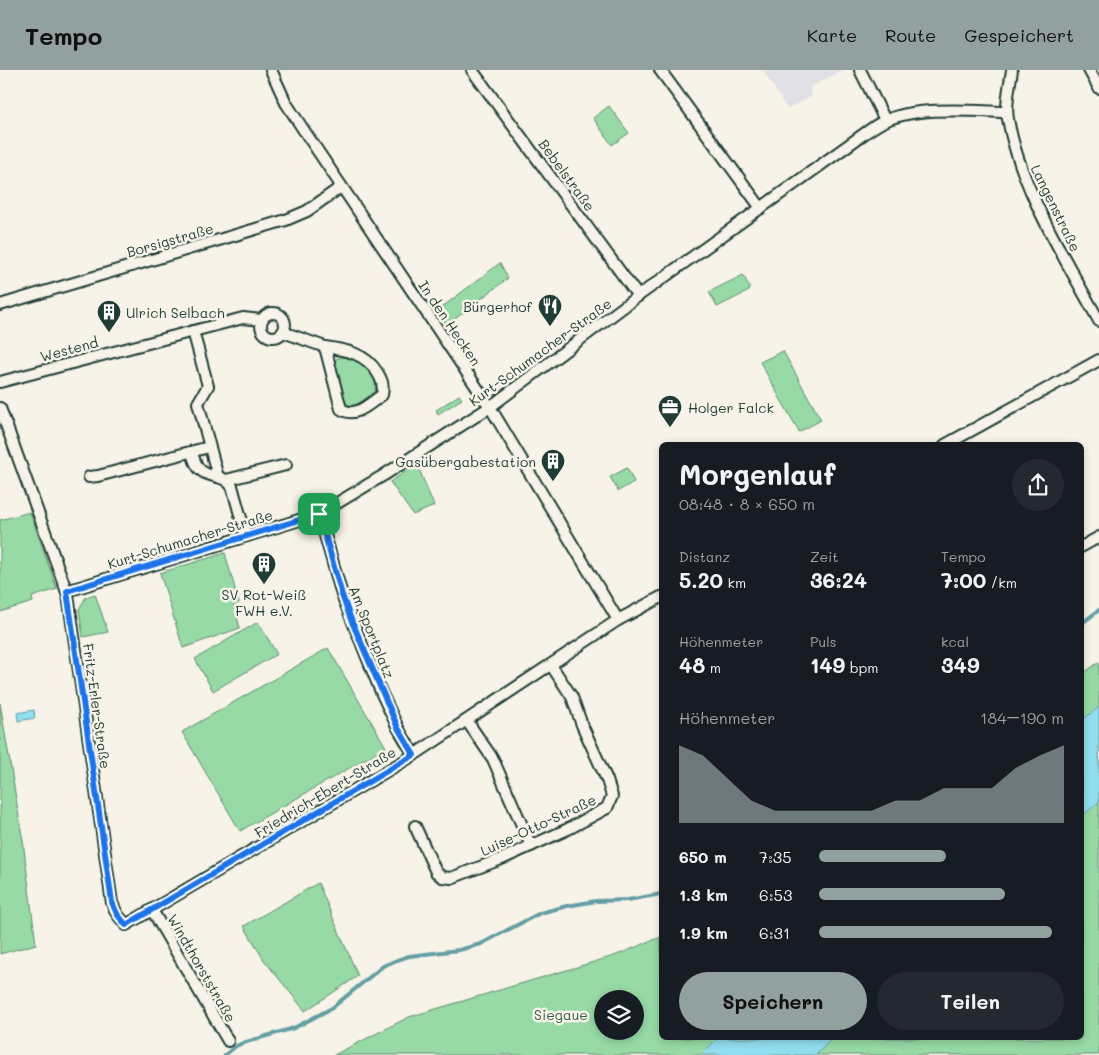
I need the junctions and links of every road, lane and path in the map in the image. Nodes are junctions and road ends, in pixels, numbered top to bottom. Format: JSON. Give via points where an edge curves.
{"nodes":[{"id":1,"x":271,"y":70,"type":"edge"},
{"id":2,"x":472,"y":70,"type":"edge"},
{"id":3,"x":660,"y":70,"type":"edge"},
{"id":4,"x":860,"y":70,"type":"edge"},
{"id":5,"x":1012,"y":70,"type":"edge"},
{"id":6,"x":1088,"y":70,"type":"edge"},
{"id":7,"x":1099,"y":88,"type":"edge"},
{"id":8,"x":1007,"y":112,"type":"junction"},
{"id":9,"x":885,"y":120,"type":"junction"},
{"id":10,"x":341,"y":187,"type":"junction"},
{"id":11,"x":761,"y":208,"type":"junction"},
{"id":12,"x":638,"y":296,"type":"junction"},
{"id":13,"x":0,"y":305,"type":"edge"},
{"id":14,"x":262,"y":320,"type":"junction"},
{"id":15,"x":1099,"y":321,"type":"edge"},
{"id":16,"x":194,"y":331,"type":"junction"},
{"id":17,"x":283,"y":332,"type":"junction"},
{"id":18,"x":325,"y":347,"type":"junction"},
{"id":19,"x":1099,"y":360,"type":"edge"},
{"id":20,"x":0,"y":382,"type":"edge"},
{"id":21,"x":490,"y":407,"type":"junction"},
{"id":22,"x":0,"y":408,"type":"edge"},
{"id":23,"x":950,"y":442,"type":"edge"},
{"id":24,"x":209,"y":447,"type":"junction"},
{"id":25,"x":192,"y":452,"type":"junction"},
{"id":26,"x":286,"y":465,"type":"dead end"},
{"id":27,"x":89,"y":477,"type":"dead end"},
{"id":28,"x":222,"y":479,"type":"junction"},
{"id":29,"x":319,"y":514,"type":"junction"},
{"id":30,"x":246,"y":536,"type":"junction"},
{"id":31,"x":1099,"y":537,"type":"edge"},
{"id":32,"x":1084,"y":545,"type":"edge"},
{"id":33,"x":67,"y":591,"type":"junction"},
{"id":34,"x":659,"y":598,"type":"edge"},
{"id":35,"x":618,"y":620,"type":"junction"},
{"id":36,"x":551,"y":665,"type":"junction"},
{"id":37,"x":467,"y":721,"type":"junction"},
{"id":38,"x":414,"y":755,"type":"junction"},
{"id":39,"x":415,"y":826,"type":"dead end"},
{"id":40,"x":531,"y":846,"type":"junction"},
{"id":41,"x":152,"y":910,"type":"junction"},
{"id":42,"x":126,"y":925,"type":"joint"},
{"id":43,"x":228,"y":1041,"type":"dead end"}],
"edges":[{"from":1,"to":10,"type":"street","name":"In den Hecken","via":[[286,103]]},
{"from":2,"to":12,"type":"street","name":"Bebelstraße"},
{"from":3,"to":11,"type":"street"},
{"from":4,"to":9,"type":"street"},
{"from":5,"to":8,"type":"street","name":"Langenstraße"},
{"from":6,"to":7,"type":"street"},
{"from":8,"to":9,"type":"street","name":"Kurt-Schumacher-Straße","via":[[924,112]]},
{"from":8,"to":15,"type":"street","name":"Langenstraße","via":[[1023,175]]},
{"from":9,"to":11,"type":"street","name":"Kurt-Schumacher-Straße"},
{"from":10,"to":13,"type":"street","name":"Borsigstraße","via":[[286,220]]},
{"from":10,"to":21,"type":"street","name":"In den Hecken"},
{"from":11,"to":12,"type":"street","name":"Kurt-Schumacher-Straße"},
{"from":12,"to":21,"type":"street","name":"Kurt-Schumacher-Straße"},
{"from":14,"to":16,"type":"street","name":"Westend","via":[[243,318]]},
{"from":14,"to":17,"type":"street","via":[[262,332],[267,336],[278,336]]},
{"from":14,"to":17,"type":"street","via":[[270,313],[281,316],[285,327]]},
{"from":16,"to":20,"type":"street","name":"Westend"},
{"from":16,"to":24,"type":"street","via":[[208,386],[198,403]]},
{"from":17,"to":18,"type":"street"},
{"from":18,"to":18,"type":"street","via":[[341,409],[352,413],[359,411],[382,395],[384,386],[381,378],[369,362],[347,350]]},
{"from":19,"to":23,"type":"street"},
{"from":21,"to":29,"type":"street","name":"Kurt-Schumacher-Straße"},
{"from":21,"to":35,"type":"street","name":"In den Hecken"},
{"from":22,"to":33,"type":"street","name":"Fritz-Erler-Straße"},
{"from":24,"to":25,"type":"street"},
{"from":24,"to":28,"type":"street"},
{"from":25,"to":27,"type":"street"},
{"from":25,"to":28,"type":"street","via":[[205,475]]},
{"from":26,"to":28,"type":"street"},
{"from":28,"to":30,"type":"street","via":[[232,486]]},
{"from":29,"to":30,"type":"street","name":"Kurt-Schumacher-Straße"},
{"from":29,"to":38,"type":"street","name":"Am Sportplatz","via":[[345,602],[398,728]]},
{"from":30,"to":33,"type":"street","name":"Kurt-Schumacher-Straße"},
{"from":31,"to":32,"type":"street"},
{"from":33,"to":42,"type":"street","name":"Fritz-Erler-Straße","via":[[112,902]]},
{"from":34,"to":35,"type":"street","name":"Friedrich-Ebert-Straße"},
{"from":35,"to":36,"type":"street","name":"Friedrich-Ebert-Straße"},
{"from":36,"to":37,"type":"street","name":"Friedrich-Ebert-Straße"},
{"from":36,"to":40,"type":"street","name":"Luise-Otto-Straße","via":[[572,697],[612,800],[602,811]]},
{"from":37,"to":38,"type":"street","name":"Friedrich-Ebert-Straße"},
{"from":37,"to":40,"type":"street","via":[[493,759]]},
{"from":38,"to":41,"type":"street","name":"Friedrich-Ebert-Straße"},
{"from":39,"to":40,"type":"street","name":"Luise-Otto-Straße","via":[[436,872],[446,878],[475,870]]},
{"from":41,"to":42,"type":"street","name":"Friedrich-Ebert-Straße"},
{"from":41,"to":43,"type":"street","name":"Windthorststraße"}]}
